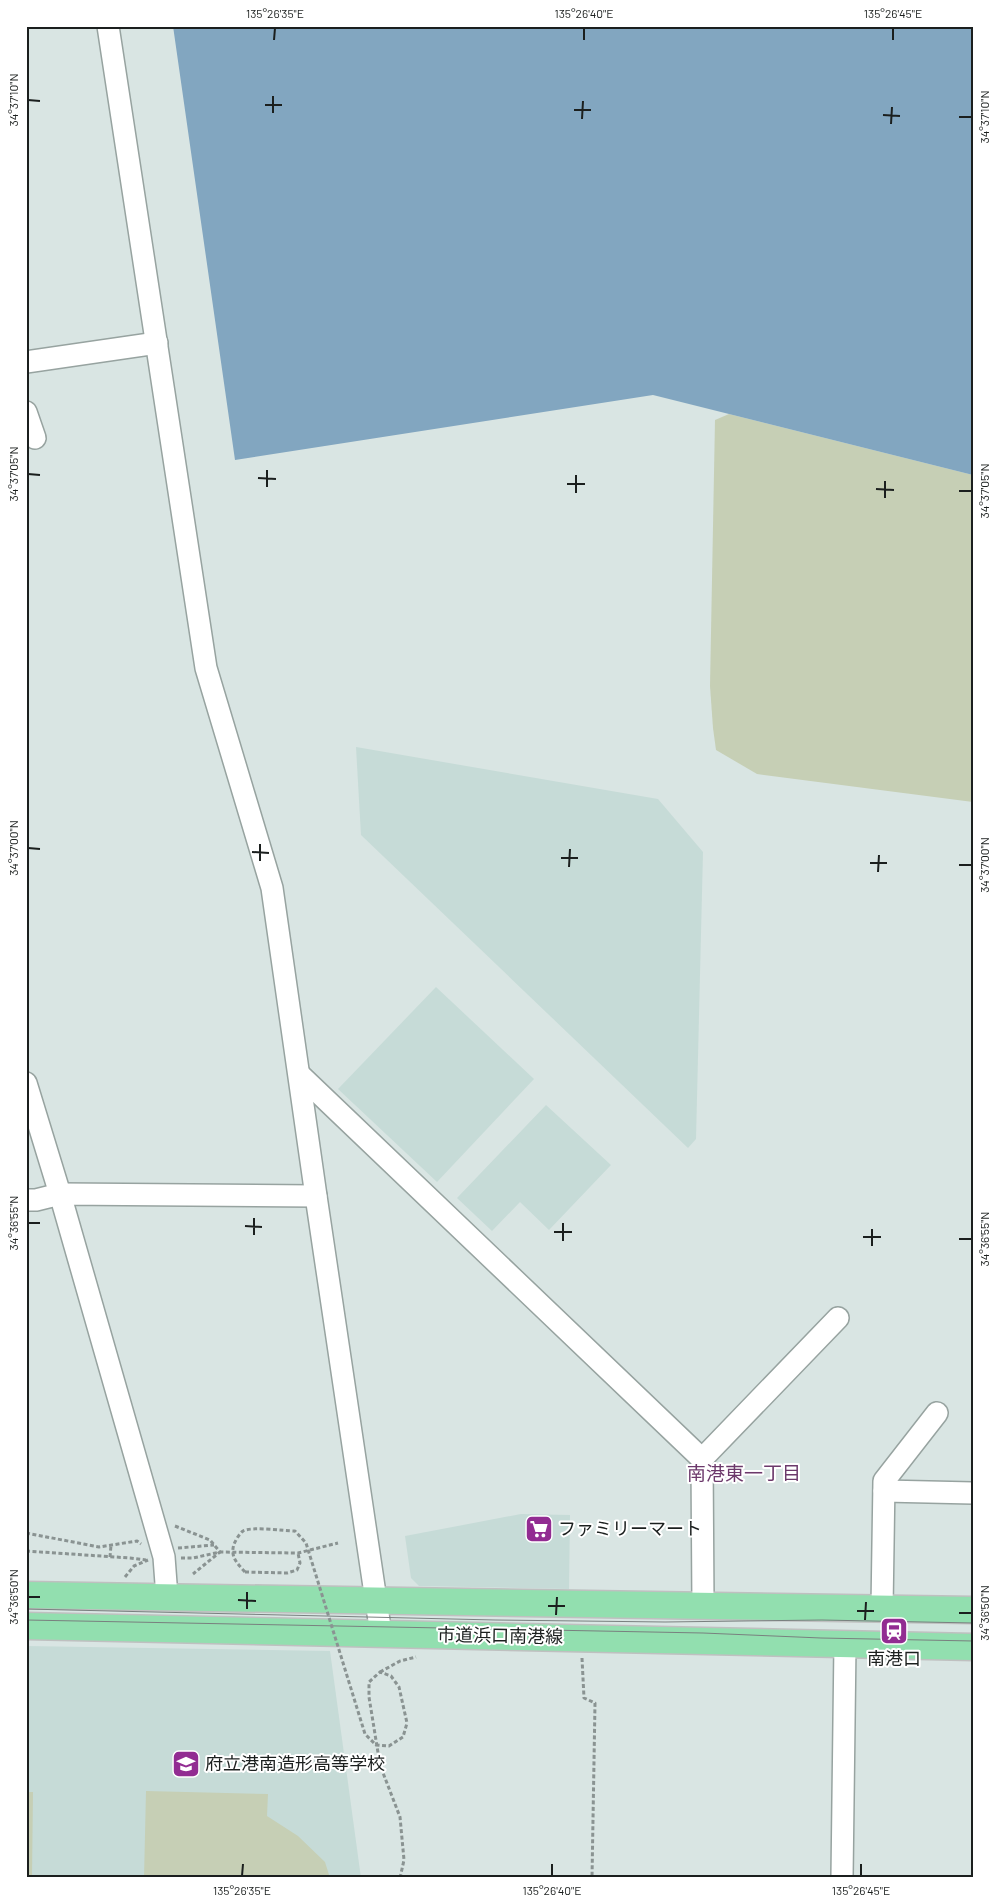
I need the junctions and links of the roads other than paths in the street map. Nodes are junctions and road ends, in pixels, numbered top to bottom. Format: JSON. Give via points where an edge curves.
{"nodes":[{"id":1,"x":108,"y":26,"type":"edge"},
{"id":2,"x":157,"y":343,"type":"junction"},
{"id":3,"x":26,"y":362,"type":"edge"},
{"id":4,"x":26,"y":412,"type":"edge"},
{"id":5,"x":34,"y":438,"type":"dead end"},
{"id":6,"x":300,"y":1074,"type":"junction"},
{"id":7,"x":26,"y":1083,"type":"edge"},
{"id":8,"x":60,"y":1194,"type":"junction"},
{"id":9,"x":316,"y":1196,"type":"junction"},
{"id":10,"x":26,"y":1200,"type":"edge"},
{"id":11,"x":838,"y":1318,"type":"dead end"},
{"id":12,"x":937,"y":1413,"type":"dead end"},
{"id":13,"x":702,"y":1459,"type":"junction"},
{"id":14,"x":884,"y":1490,"type":"junction"},
{"id":15,"x":973,"y":1493,"type":"edge"},
{"id":16,"x":26,"y":1595,"type":"edge"},
{"id":17,"x":167,"y":1597,"type":"junction"},
{"id":18,"x":376,"y":1600,"type":"junction"},
{"id":19,"x":703,"y":1605,"type":"junction"},
{"id":20,"x":882,"y":1608,"type":"junction"},
{"id":21,"x":973,"y":1610,"type":"edge"},
{"id":22,"x":26,"y":1626,"type":"edge"},
{"id":23,"x":381,"y":1634,"type":"junction"},
{"id":24,"x":846,"y":1644,"type":"junction"},
{"id":25,"x":973,"y":1647,"type":"edge"},
{"id":26,"x":842,"y":1878,"type":"edge"}],
"edges":[{"from":1,"to":2,"type":"street"},
{"from":2,"to":3,"type":"street"},
{"from":2,"to":6,"type":"street","via":[[206,668],[272,888]]},
{"from":4,"to":5,"type":"street"},
{"from":6,"to":9,"type":"street"},
{"from":6,"to":13,"type":"street"},
{"from":7,"to":8,"type":"street"},
{"from":8,"to":9,"type":"street"},
{"from":8,"to":10,"type":"street"},
{"from":8,"to":17,"type":"street"},
{"from":9,"to":18,"type":"street"},
{"from":11,"to":13,"type":"street"},
{"from":12,"to":14,"type":"street","via":[[884,1481]]},
{"from":13,"to":19,"type":"street"},
{"from":14,"to":15,"type":"street"},
{"from":14,"to":20,"type":"street"},
{"from":16,"to":17,"type":"main road","name":"市道浜口南港線"},
{"from":17,"to":18,"type":"main road","name":"市道浜口南港線"},
{"from":18,"to":19,"type":"main road","name":"市道浜口南港線"},
{"from":18,"to":23,"type":"street"},
{"from":19,"to":20,"type":"main road","name":"市道浜口南港線"},
{"from":20,"to":21,"type":"main road","name":"市道浜口南港線"},
{"from":22,"to":23,"type":"main road","name":"市道浜口南港線"},
{"from":23,"to":24,"type":"main road","name":"市道浜口南港線"},
{"from":24,"to":25,"type":"main road","name":"市道浜口南港線"},
{"from":24,"to":26,"type":"street"}]}
